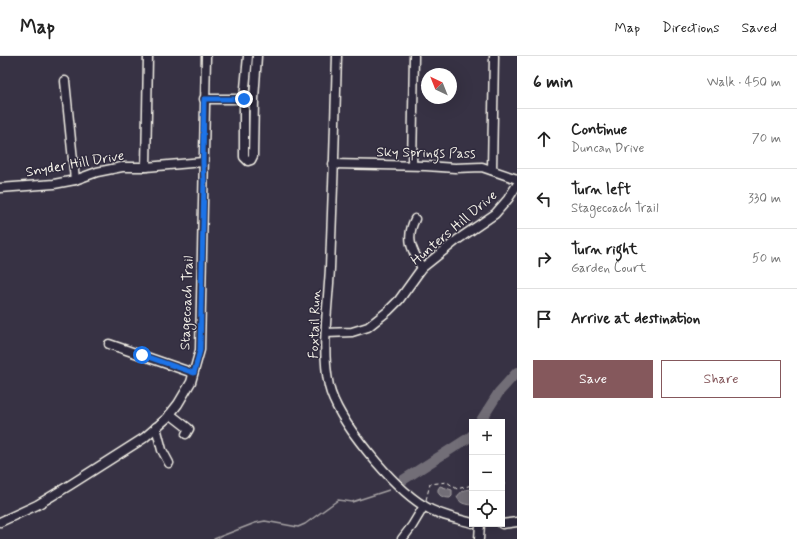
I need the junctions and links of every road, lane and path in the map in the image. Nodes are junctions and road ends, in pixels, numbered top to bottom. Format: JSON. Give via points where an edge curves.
{"nodes":[{"id":1,"x":148,"y":56,"type":"edge"},
{"id":2,"x":206,"y":56,"type":"edge"},
{"id":3,"x":248,"y":56,"type":"edge"},
{"id":4,"x":257,"y":56,"type":"edge"},
{"id":5,"x":336,"y":56,"type":"edge"},
{"id":6,"x":414,"y":56,"type":"edge"},
{"id":7,"x":494,"y":56,"type":"edge"},
{"id":8,"x":65,"y":81,"type":"dead end"},
{"id":9,"x":204,"y":99,"type":"junction"},
{"id":10,"x":244,"y":99,"type":"junction"},
{"id":11,"x":254,"y":99,"type":"junction"},
{"id":12,"x":203,"y":162,"type":"junction"},
{"id":13,"x":333,"y":164,"type":"junction"},
{"id":14,"x":412,"y":165,"type":"junction"},
{"id":15,"x":146,"y":167,"type":"junction"},
{"id":16,"x":492,"y":170,"type":"junction"},
{"id":17,"x":517,"y":179,"type":"edge"},
{"id":18,"x":75,"y":180,"type":"junction"},
{"id":19,"x":517,"y":185,"type":"edge"},
{"id":20,"x":0,"y":188,"type":"edge"},
{"id":21,"x":415,"y":219,"type":"dead end"},
{"id":22,"x":422,"y":268,"type":"junction"},
{"id":23,"x":326,"y":334,"type":"junction"},
{"id":24,"x":109,"y":344,"type":"dead end"},
{"id":25,"x":194,"y":373,"type":"junction"},
{"id":26,"x":170,"y":414,"type":"junction"},
{"id":27,"x":156,"y":427,"type":"junction"},
{"id":28,"x":186,"y":434,"type":"dead end"},
{"id":29,"x":168,"y":463,"type":"dead end"},
{"id":30,"x":469,"y":486,"type":"edge"},
{"id":31,"x":424,"y":506,"type":"junction"},
{"id":32,"x":0,"y":522,"type":"edge"},
{"id":33,"x":469,"y":522,"type":"edge"},
{"id":34,"x":517,"y":522,"type":"edge"},
{"id":35,"x":505,"y":524,"type":"edge"},
{"id":36,"x":480,"y":527,"type":"edge"},
{"id":37,"x":402,"y":539,"type":"edge"},
{"id":38,"x":479,"y":539,"type":"edge"}],
"edges":[{"from":1,"to":15,"type":"street"},
{"from":2,"to":9,"type":"street","name":"Stagecoach Trail"},
{"from":3,"to":10,"type":"street"},
{"from":4,"to":11,"type":"street"},
{"from":5,"to":13,"type":"street","name":"Foxtail Run"},
{"from":6,"to":14,"type":"street"},
{"from":7,"to":16,"type":"street"},
{"from":8,"to":18,"type":"street"},
{"from":9,"to":10,"type":"street"},
{"from":9,"to":12,"type":"street","name":"Stagecoach Trail"},
{"from":10,"to":11,"type":"street"},
{"from":10,"to":11,"type":"street","via":[[244,157],[248,160],[253,156]]},
{"from":12,"to":15,"type":"street","name":"Snyder Hill Drive"},
{"from":12,"to":25,"type":"street","name":"Stagecoach Trail","via":[[200,350]]},
{"from":13,"to":14,"type":"street","name":"Sky Springs Pass"},
{"from":13,"to":23,"type":"street","name":"Foxtail Run"},
{"from":14,"to":16,"type":"street","name":"Sky Springs Pass","via":[[482,167]]},
{"from":15,"to":18,"type":"street","name":"Snyder Hill Drive","via":[[122,167]]},
{"from":16,"to":17,"type":"street","name":"Sky Springs Pass"},
{"from":18,"to":20,"type":"street","name":"Snyder Hill Drive"},
{"from":19,"to":22,"type":"street","name":"Hunters Hill Drive","via":[[495,214]]},
{"from":21,"to":22,"type":"street","via":[[410,229],[410,242]]},
{"from":22,"to":23,"type":"street","name":"Hunters Hill Drive","via":[[399,300],[368,326],[352,332]]},
{"from":23,"to":31,"type":"street","name":"Foxtail Run","via":[[330,387],[339,411],[351,430],[392,480]]},
{"from":24,"to":25,"type":"street"},
{"from":25,"to":26,"type":"street","name":"Stagecoach Trail"},
{"from":26,"to":27,"type":"street","name":"Stagecoach Trail"},
{"from":26,"to":28,"type":"street","via":[[189,429]]},
{"from":27,"to":29,"type":"street"},
{"from":27,"to":32,"type":"street","name":"Stagecoach Trail","via":[[37,505]]},
{"from":30,"to":31,"type":"path","via":[[457,489],[447,482],[430,484]]},
{"from":31,"to":33,"type":"street","name":"Foxtail Run","via":[[440,514]]},
{"from":31,"to":37,"type":"street"},
{"from":34,"to":35,"type":"street"},
{"from":36,"to":38,"type":"street"}]}
